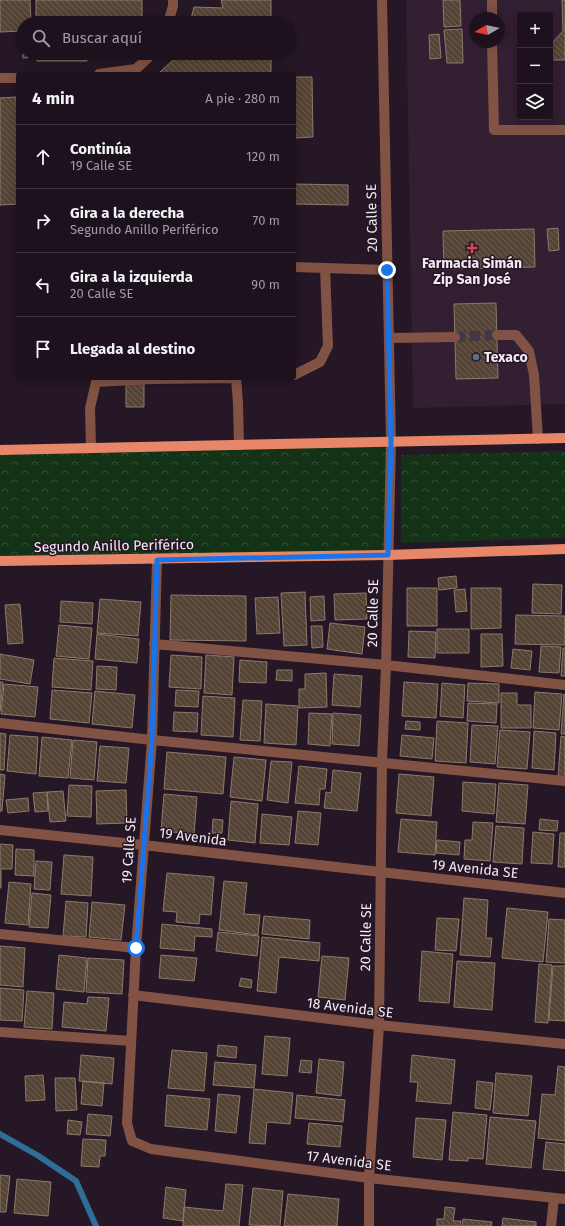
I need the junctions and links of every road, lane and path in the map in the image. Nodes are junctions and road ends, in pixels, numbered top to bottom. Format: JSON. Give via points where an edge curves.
{"nodes":[{"id":1,"x":173,"y":0,"type":"edge"},
{"id":2,"x":382,"y":0,"type":"edge"},
{"id":3,"x":492,"y":0,"type":"edge"},
{"id":4,"x":492,"y":12,"type":"edge"},
{"id":5,"x":170,"y":16,"type":"edge"},
{"id":6,"x":492,"y":48,"type":"edge"},
{"id":7,"x":146,"y":60,"type":"edge"},
{"id":8,"x":114,"y":72,"type":"edge"},
{"id":9,"x":0,"y":78,"type":"edge"},
{"id":10,"x":16,"y":78,"type":"edge"},
{"id":11,"x":565,"y":130,"type":"edge"},
{"id":12,"x":296,"y":267,"type":"edge"},
{"id":13,"x":325,"y":268,"type":"junction"},
{"id":14,"x":387,"y":270,"type":"junction"},
{"id":15,"x":497,"y":335,"type":"tunnel mouth"},
{"id":16,"x":455,"y":337,"type":"tunnel mouth"},
{"id":17,"x":389,"y":338,"type":"junction"},
{"id":18,"x":296,"y":374,"type":"edge"},
{"id":19,"x":127,"y":380,"type":"edge"},
{"id":20,"x":235,"y":380,"type":"edge"},
{"id":21,"x":565,"y":438,"type":"edge"},
{"id":22,"x":538,"y":439,"type":"junction"},
{"id":23,"x":391,"y":442,"type":"junction"},
{"id":24,"x":238,"y":445,"type":"junction"},
{"id":25,"x":91,"y":448,"type":"junction"},
{"id":26,"x":0,"y":450,"type":"edge"},
{"id":27,"x":565,"y":549,"type":"edge"},
{"id":28,"x":388,"y":555,"type":"junction"},
{"id":29,"x":157,"y":560,"type":"junction"},
{"id":30,"x":0,"y":561,"type":"edge"},
{"id":31,"x":154,"y":644,"type":"junction"},
{"id":32,"x":386,"y":664,"type":"junction"},
{"id":33,"x":565,"y":684,"type":"edge"},
{"id":34,"x":0,"y":723,"type":"edge"},
{"id":35,"x":152,"y":740,"type":"junction"},
{"id":36,"x":382,"y":762,"type":"junction"},
{"id":37,"x":565,"y":781,"type":"edge"},
{"id":38,"x":0,"y":830,"type":"edge"},
{"id":39,"x":143,"y":845,"type":"junction"},
{"id":40,"x":382,"y":873,"type":"junction"},
{"id":41,"x":565,"y":893,"type":"edge"},
{"id":42,"x":0,"y":934,"type":"edge"},
{"id":43,"x":136,"y":948,"type":"junction"},
{"id":44,"x":133,"y":995,"type":"junction"},
{"id":45,"x":379,"y":1025,"type":"junction"},
{"id":46,"x":0,"y":1032,"type":"edge"},
{"id":47,"x":131,"y":1042,"type":"junction"},
{"id":48,"x":565,"y":1044,"type":"edge"},
{"id":49,"x":132,"y":1141,"type":"joint"},
{"id":50,"x":369,"y":1178,"type":"junction"},
{"id":51,"x":554,"y":1198,"type":"junction"},
{"id":52,"x":565,"y":1199,"type":"edge"},
{"id":53,"x":368,"y":1226,"type":"edge"},
{"id":54,"x":551,"y":1226,"type":"edge"}],
"edges":[{"from":1,"to":5,"type":"street"},
{"from":2,"to":14,"type":"street","name":"20 Calle SE"},
{"from":3,"to":4,"type":"street"},
{"from":6,"to":11,"type":"street","via":[[494,130]]},
{"from":7,"to":8,"type":"street","via":[[136,69]]},
{"from":9,"to":10,"type":"street"},
{"from":12,"to":13,"type":"street"},
{"from":13,"to":14,"type":"street"},
{"from":13,"to":18,"type":"street","via":[[328,346],[320,362]]},
{"from":14,"to":17,"type":"street","name":"20 Calle SE"},
{"from":15,"to":22,"type":"street","via":[[516,335],[529,351],[534,374]]},
{"from":16,"to":17,"type":"street"},
{"from":17,"to":23,"type":"street","name":"20 Calle SE"},
{"from":19,"to":25,"type":"street","via":[[96,382],[90,408]]},
{"from":20,"to":24,"type":"street"},
{"from":21,"to":22,"type":"main road"},
{"from":22,"to":23,"type":"main road"},
{"from":23,"to":24,"type":"main road"},
{"from":23,"to":28,"type":"street","name":"20 Calle SE"},
{"from":24,"to":25,"type":"main road"},
{"from":25,"to":26,"type":"main road"},
{"from":27,"to":28,"type":"main road","name":"Segundo Anillo Periférico"},
{"from":28,"to":29,"type":"main road","name":"Segundo Anillo Periférico"},
{"from":28,"to":32,"type":"street","name":"20 Calle SE"},
{"from":29,"to":30,"type":"main road","name":"Segundo Anillo Periférico"},
{"from":29,"to":31,"type":"street","name":"19 Calle SE"},
{"from":31,"to":32,"type":"street"},
{"from":31,"to":35,"type":"street","name":"19 Calle SE"},
{"from":32,"to":33,"type":"street"},
{"from":32,"to":36,"type":"street","name":"20 Calle SE"},
{"from":34,"to":35,"type":"street"},
{"from":35,"to":36,"type":"street"},
{"from":35,"to":39,"type":"street","name":"19 Calle SE"},
{"from":36,"to":37,"type":"street"},
{"from":36,"to":40,"type":"street","name":"20 Calle SE"},
{"from":38,"to":39,"type":"street","name":"19 Avenida"},
{"from":39,"to":40,"type":"street","name":"19 Avenida"},
{"from":39,"to":43,"type":"street","name":"19 Calle SE"},
{"from":40,"to":41,"type":"street","name":"19 Avenida SE"},
{"from":40,"to":45,"type":"street","name":"20 Calle SE"},
{"from":42,"to":43,"type":"street"},
{"from":43,"to":44,"type":"street","name":"19 Calle SE"},
{"from":44,"to":45,"type":"street","name":"18 Avenida SE"},
{"from":44,"to":47,"type":"street","name":"19 Calle SE"},
{"from":45,"to":48,"type":"street","name":"18 Avenida SE"},
{"from":45,"to":50,"type":"street","name":"20 Calle SE"},
{"from":46,"to":47,"type":"street"},
{"from":47,"to":49,"type":"street","name":"19 Calle SE","via":[[127,1123]]},
{"from":49,"to":50,"type":"street","name":"17 Avenida SE","via":[[151,1149]]},
{"from":50,"to":51,"type":"street","name":"17 Avenida SE"},
{"from":50,"to":53,"type":"street","name":"20 Calle SE"},
{"from":51,"to":52,"type":"street","name":"17 Avenida SE"},
{"from":51,"to":54,"type":"street"}]}
